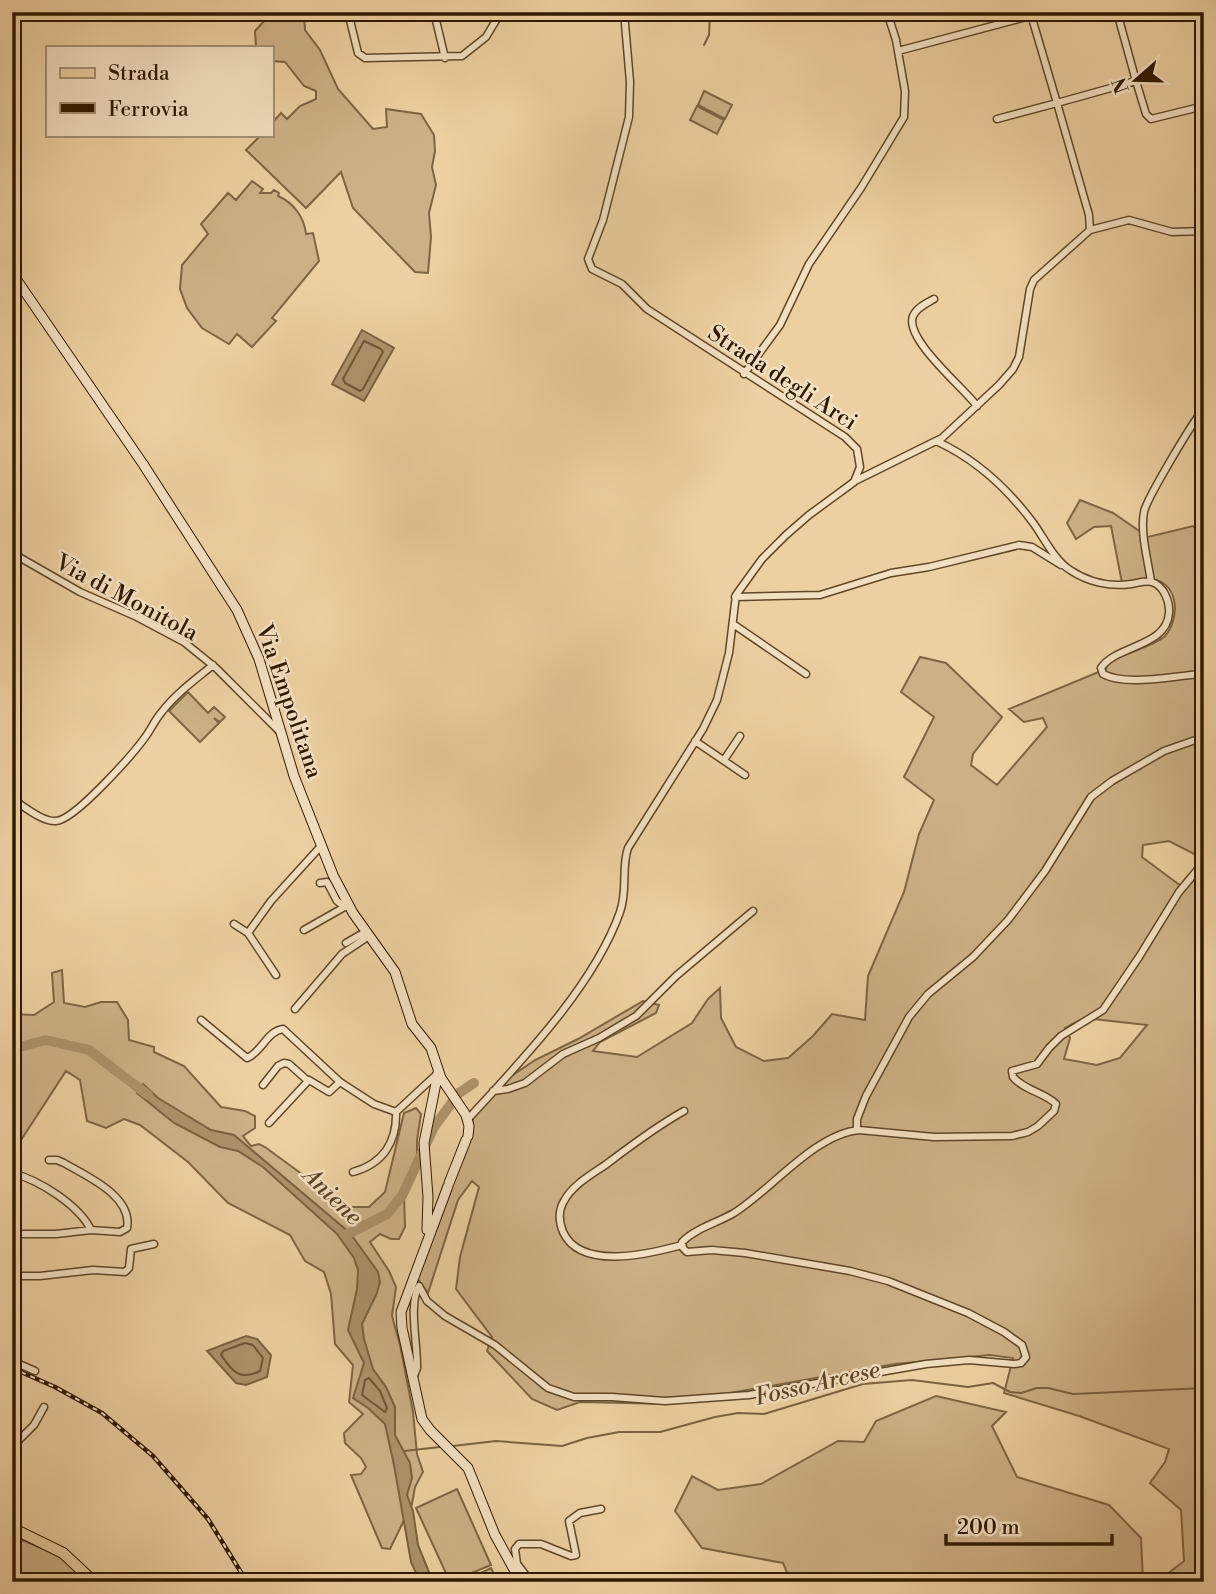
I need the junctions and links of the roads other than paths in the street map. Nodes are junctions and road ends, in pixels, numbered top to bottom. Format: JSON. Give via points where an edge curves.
{"nodes":[{"id":1,"x":348,"y":12,"type":"edge"},
{"id":2,"x":434,"y":12,"type":"edge"},
{"id":3,"x":501,"y":12,"type":"edge"},
{"id":4,"x":624,"y":12,"type":"edge"},
{"id":5,"x":887,"y":12,"type":"edge"},
{"id":6,"x":1117,"y":12,"type":"edge"},
{"id":7,"x":898,"y":51,"type":"junction"},
{"id":8,"x":445,"y":58,"type":"junction"},
{"id":9,"x":1136,"y":81,"type":"junction"},
{"id":10,"x":1056,"y":103,"type":"junction"},
{"id":11,"x":1204,"y":106,"type":"edge"},
{"id":12,"x":997,"y":119,"type":"dead end"},
{"id":13,"x":1090,"y":230,"type":"junction"},
{"id":14,"x":1204,"y":231,"type":"edge"},
{"id":15,"x":12,"y":273,"type":"edge"},
{"id":16,"x":934,"y":299,"type":"dead end"},
{"id":17,"x":744,"y":374,"type":"junction"},
{"id":18,"x":977,"y":406,"type":"junction"},
{"id":19,"x":1204,"y":409,"type":"edge"},
{"id":20,"x":936,"y":441,"type":"junction"},
{"id":21,"x":854,"y":482,"type":"junction"},
{"id":22,"x":12,"y":553,"type":"edge"},
{"id":23,"x":1066,"y":568,"type":"junction"},
{"id":24,"x":1151,"y":582,"type":"junction"},
{"id":25,"x":735,"y":597,"type":"junction"},
{"id":26,"x":733,"y":624,"type":"junction"},
{"id":27,"x":212,"y":665,"type":"junction"},
{"id":28,"x":806,"y":674,"type":"dead end"},
{"id":29,"x":1204,"y":674,"type":"edge"},
{"id":30,"x":282,"y":735,"type":"junction"},
{"id":31,"x":740,"y":736,"type":"dead end"},
{"id":32,"x":1204,"y":737,"type":"edge"},
{"id":33,"x":695,"y":741,"type":"junction"},
{"id":34,"x":723,"y":760,"type":"junction"},
{"id":35,"x":745,"y":775,"type":"dead end"},
{"id":36,"x":12,"y":799,"type":"edge"},
{"id":37,"x":321,"y":846,"type":"junction"},
{"id":38,"x":1204,"y":862,"type":"edge"},
{"id":39,"x":320,"y":883,"type":"dead end"},
{"id":40,"x":346,"y":906,"type":"junction"},
{"id":41,"x":753,"y":911,"type":"dead end"},
{"id":42,"x":234,"y":924,"type":"dead end"},
{"id":43,"x":304,"y":930,"type":"dead end"},
{"id":44,"x":248,"y":933,"type":"junction"},
{"id":45,"x":367,"y":934,"type":"junction"},
{"id":46,"x":346,"y":943,"type":"dead end"},
{"id":47,"x":276,"y":975,"type":"dead end"},
{"id":48,"x":295,"y":1009,"type":"dead end"},
{"id":49,"x":201,"y":1020,"type":"dead end"},
{"id":50,"x":438,"y":1073,"type":"junction"},
{"id":51,"x":307,"y":1081,"type":"junction"},
{"id":52,"x":340,"y":1082,"type":"junction"},
{"id":53,"x":263,"y":1085,"type":"dead end"},
{"id":54,"x":447,"y":1089,"type":"junction"},
{"id":55,"x":493,"y":1091,"type":"junction"},
{"id":56,"x":433,"y":1095,"type":"junction"},
{"id":57,"x":684,"y":1111,"type":"dead end"},
{"id":58,"x":396,"y":1112,"type":"junction"},
{"id":59,"x":466,"y":1116,"type":"junction"},
{"id":60,"x":269,"y":1123,"type":"dead end"},
{"id":61,"x":857,"y":1130,"type":"junction"},
{"id":62,"x":49,"y":1160,"type":"dead end"},
{"id":63,"x":353,"y":1172,"type":"dead end"},
{"id":64,"x":12,"y":1173,"type":"edge"},
{"id":65,"x":428,"y":1197,"type":"junction"},
{"id":66,"x":442,"y":1201,"type":"junction"},
{"id":67,"x":92,"y":1230,"type":"junction"},
{"id":68,"x":12,"y":1234,"type":"edge"},
{"id":69,"x":426,"y":1241,"type":"junction"},
{"id":70,"x":154,"y":1244,"type":"dead end"},
{"id":71,"x":681,"y":1245,"type":"junction"},
{"id":72,"x":12,"y":1276,"type":"edge"},
{"id":73,"x":12,"y":1361,"type":"edge"},
{"id":74,"x":35,"y":1371,"type":"dead end"},
{"id":75,"x":414,"y":1376,"type":"junction"},
{"id":76,"x":44,"y":1407,"type":"dead end"},
{"id":77,"x":12,"y":1447,"type":"edge"},
{"id":78,"x":601,"y":1509,"type":"dead end"},
{"id":79,"x":12,"y":1528,"type":"edge"},
{"id":80,"x":516,"y":1564,"type":"junction"},
{"id":81,"x":520,"y":1579,"type":"edge"},
{"id":82,"x":94,"y":1582,"type":"edge"},
{"id":83,"x":531,"y":1582,"type":"edge"}],
"edges":[{"from":1,"to":8,"type":"street","via":[[361,57]]},
{"from":2,"to":8,"type":"street"},
{"from":3,"to":8,"type":"street","via":[[492,30],[475,47]]},
{"from":4,"to":17,"type":"street","name":"Strada degli Arci","via":[[628,121],[589,264]]},
{"from":5,"to":7,"type":"street"},
{"from":6,"to":9,"type":"street"},
{"from":7,"to":10,"type":"street","via":[[1030,18]]},
{"from":7,"to":17,"type":"street","via":[[906,101],[902,122],[809,264],[780,325]]},
{"from":9,"to":10,"type":"street"},
{"from":9,"to":11,"type":"street","via":[[1151,119]]},
{"from":10,"to":12,"type":"street"},
{"from":10,"to":13,"type":"street"},
{"from":13,"to":14,"type":"street","via":[[1129,220],[1172,232]]},
{"from":13,"to":18,"type":"street","via":[[1034,280],[1018,360]]},
{"from":15,"to":30,"type":"main road","name":"Via Empolitana","via":[[234,605],[259,659]]},
{"from":16,"to":18,"type":"street","via":[[915,312],[914,330]]},
{"from":17,"to":21,"type":"street","name":"Strada degli Arci","via":[[854,444],[860,464]]},
{"from":18,"to":20,"type":"street"},
{"from":19,"to":24,"type":"street","via":[[1145,506]]},
{"from":20,"to":21,"type":"street"},
{"from":20,"to":23,"type":"street","via":[[1004,488]]},
{"from":21,"to":25,"type":"street","via":[[809,514],[771,550]]},
{"from":22,"to":27,"type":"street","name":"Via di Monitola","via":[[174,637]]},
{"from":23,"to":24,"type":"street","via":[[1102,583]]},
{"from":23,"to":25,"type":"street","via":[[1032,547],[1019,545],[891,573],[820,595]]},
{"from":24,"to":29,"type":"street","via":[[1160,586],[1167,598],[1166,624],[1152,638],[1108,660],[1101,666],[1102,672],[1129,680]]},
{"from":25,"to":26,"type":"street"},
{"from":26,"to":28,"type":"street"},
{"from":26,"to":33,"type":"street","via":[[723,684]]},
{"from":27,"to":30,"type":"street","name":"Via di Monitola"},
{"from":27,"to":36,"type":"street","via":[[179,693],[130,756],[67,817],[55,821]]},
{"from":30,"to":37,"type":"main road","name":"Via Empolitana"},
{"from":31,"to":34,"type":"street"},
{"from":32,"to":61,"type":"street","via":[[1164,751],[1091,797],[1005,924],[909,1017],[866,1096]]},
{"from":33,"to":34,"type":"street"},
{"from":33,"to":55,"type":"street","via":[[628,848],[624,898],[606,945],[547,1030]]},
{"from":34,"to":35,"type":"street"},
{"from":37,"to":40,"type":"main road","name":"Via Empolitana"},
{"from":37,"to":44,"type":"street"},
{"from":38,"to":61,"type":"street","via":[[1177,895],[1103,1010],[1057,1039],[1037,1065],[1013,1071],[1023,1086],[1056,1104],[1040,1124],[1001,1137]]},
{"from":39,"to":40,"type":"street","via":[[327,882],[338,902]]},
{"from":40,"to":43,"type":"street"},
{"from":40,"to":45,"type":"main road","name":"Via Empolitana"},
{"from":41,"to":55,"type":"street","via":[[636,1016],[563,1054],[525,1083]]},
{"from":42,"to":44,"type":"street"},
{"from":44,"to":47,"type":"street"},
{"from":45,"to":46,"type":"street"},
{"from":45,"to":48,"type":"street","via":[[342,954]]},
{"from":45,"to":50,"type":"main road","name":"Via Empolitana","via":[[395,972],[412,1024],[432,1050]]},
{"from":49,"to":52,"type":"street","via":[[247,1058],[283,1029]]},
{"from":50,"to":54,"type":"main road","name":"Via Empolitana"},
{"from":50,"to":56,"type":"main road"},
{"from":50,"to":58,"type":"street"},
{"from":51,"to":52,"type":"street","via":[[330,1092]]},
{"from":51,"to":53,"type":"street","via":[[284,1063]]},
{"from":51,"to":60,"type":"street"},
{"from":52,"to":58,"type":"street"},
{"from":54,"to":56,"type":"main road"},
{"from":54,"to":59,"type":"main road","name":"Via Empolitana"},
{"from":55,"to":59,"type":"street"},
{"from":56,"to":65,"type":"main road","via":[[424,1143]]},
{"from":57,"to":71,"type":"street","via":[[575,1187],[559,1215],[569,1242],[589,1254],[642,1253]]},
{"from":58,"to":63,"type":"street","via":[[388,1149],[370,1167]]},
{"from":59,"to":66,"type":"main road","via":[[467,1138]]},
{"from":61,"to":71,"type":"street","via":[[808,1153],[736,1212]]},
{"from":62,"to":67,"type":"street","via":[[84,1175],[122,1206],[128,1221],[124,1231]]},
{"from":64,"to":67,"type":"street","via":[[73,1207]]},
{"from":65,"to":66,"type":"main road","via":[[435,1203]]},
{"from":65,"to":69,"type":"main road"},
{"from":66,"to":69,"type":"main road"},
{"from":67,"to":68,"type":"street"},
{"from":69,"to":75,"type":"main road","via":[[401,1311]]},
{"from":70,"to":72,"type":"street","via":[[131,1249],[129,1268],[124,1272]]},
{"from":71,"to":75,"type":"street","via":[[687,1252],[745,1253],[888,1280],[1004,1332],[1022,1345],[1026,1357],[1014,1364],[969,1360],[926,1364],[749,1395],[670,1401],[574,1397],[548,1388],[495,1345],[450,1320],[428,1303],[419,1286]]},
{"from":73,"to":74,"type":"street"},
{"from":75,"to":81,"type":"main road","via":[[422,1419],[468,1468],[495,1535]]},
{"from":76,"to":77,"type":"street"},
{"from":78,"to":80,"type":"street","via":[[570,1520],[575,1555],[541,1544],[519,1544]]},
{"from":79,"to":82,"type":"main road","via":[[58,1550]]},
{"from":80,"to":81,"type":"street"},
{"from":80,"to":83,"type":"street"}]}
